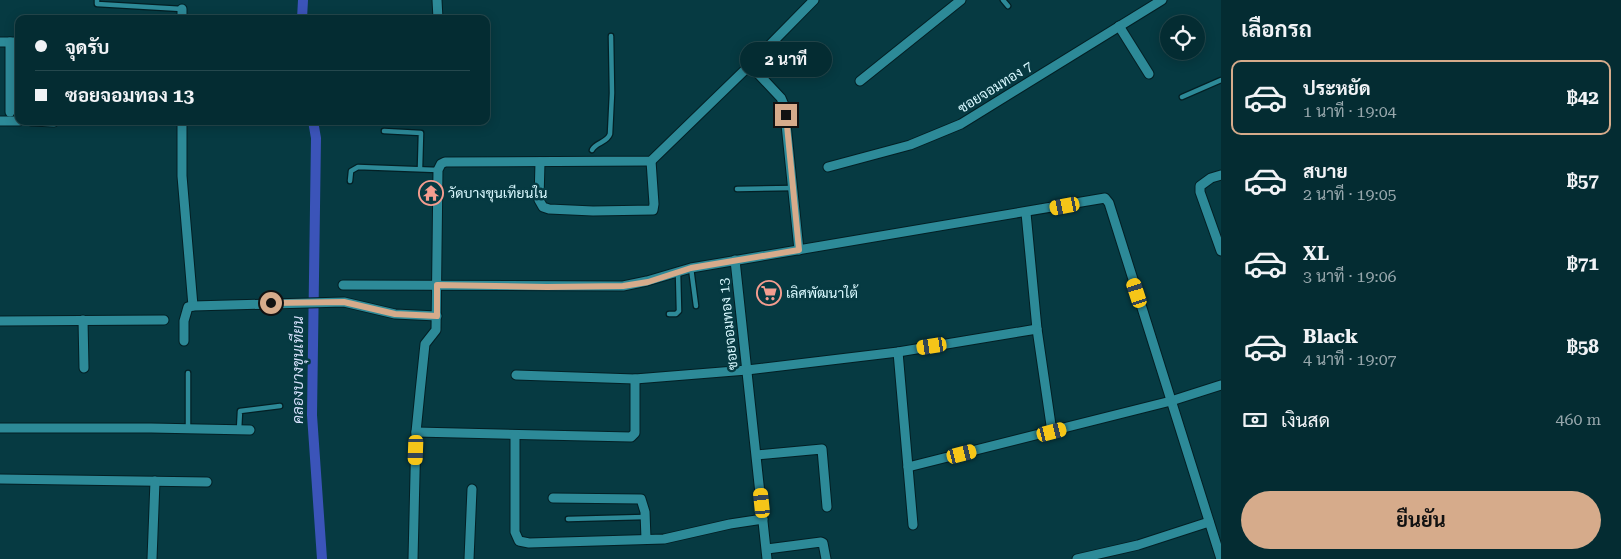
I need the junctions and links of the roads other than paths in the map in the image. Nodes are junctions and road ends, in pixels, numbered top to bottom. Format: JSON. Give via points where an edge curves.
{"nodes":[{"id":1,"x":98,"y":0,"type":"edge"},
{"id":2,"x":437,"y":0,"type":"edge"},
{"id":3,"x":814,"y":0,"type":"edge"},
{"id":4,"x":961,"y":0,"type":"edge"},
{"id":5,"x":1003,"y":0,"type":"edge"},
{"id":6,"x":1162,"y":0,"type":"edge"},
{"id":7,"x":1008,"y":6,"type":"dead end"},
{"id":8,"x":182,"y":9,"type":"joint"},
{"id":9,"x":182,"y":15,"type":"edge"},
{"id":10,"x":438,"y":15,"type":"edge"},
{"id":11,"x":1119,"y":26,"type":"junction"},
{"id":12,"x":611,"y":36,"type":"dead end"},
{"id":13,"x":9,"y":42,"type":"edge"},
{"id":14,"x":750,"y":65,"type":"junction"},
{"id":15,"x":1149,"y":74,"type":"dead end"},
{"id":16,"x":1221,"y":80,"type":"edge"},
{"id":17,"x":860,"y":81,"type":"dead end"},
{"id":18,"x":1182,"y":97,"type":"dead end"},
{"id":19,"x":10,"y":112,"type":"dead end"},
{"id":20,"x":0,"y":121,"type":"edge"},
{"id":21,"x":15,"y":121,"type":"edge"},
{"id":22,"x":182,"y":125,"type":"edge"},
{"id":23,"x":384,"y":131,"type":"dead end"},
{"id":24,"x":592,"y":150,"type":"dead end"},
{"id":25,"x":651,"y":161,"type":"junction"},
{"id":26,"x":540,"y":162,"type":"junction"},
{"id":27,"x":828,"y":167,"type":"dead end"},
{"id":28,"x":420,"y":168,"type":"junction"},
{"id":29,"x":438,"y":170,"type":"junction"},
{"id":30,"x":1221,"y":175,"type":"edge"},
{"id":31,"x":350,"y":181,"type":"dead end"},
{"id":32,"x":793,"y":188,"type":"junction"},
{"id":33,"x":737,"y":190,"type":"dead end"},
{"id":34,"x":1026,"y":213,"type":"junction"},
{"id":35,"x":799,"y":250,"type":"junction"},
{"id":36,"x":1221,"y":252,"type":"edge"},
{"id":37,"x":736,"y":260,"type":"junction"},
{"id":38,"x":691,"y":268,"type":"junction"},
{"id":39,"x":678,"y":272,"type":"junction"},
{"id":40,"x":343,"y":285,"type":"dead end"},
{"id":41,"x":437,"y":285,"type":"junction"},
{"id":42,"x":193,"y":306,"type":"junction"},
{"id":43,"x":696,"y":306,"type":"dead end"},
{"id":44,"x":669,"y":314,"type":"dead end"},
{"id":45,"x":437,"y":316,"type":"junction"},
{"id":46,"x":83,"y":320,"type":"junction"},
{"id":47,"x":164,"y":320,"type":"dead end"},
{"id":48,"x":0,"y":321,"type":"edge"},
{"id":49,"x":1038,"y":329,"type":"junction"},
{"id":50,"x":184,"y":341,"type":"dead end"},
{"id":51,"x":898,"y":352,"type":"junction"},
{"id":52,"x":84,"y":368,"type":"dead end"},
{"id":53,"x":747,"y":370,"type":"junction"},
{"id":54,"x":188,"y":373,"type":"dead end"},
{"id":55,"x":516,"y":375,"type":"dead end"},
{"id":56,"x":635,"y":380,"type":"junction"},
{"id":57,"x":1221,"y":385,"type":"edge"},
{"id":58,"x":1171,"y":402,"type":"junction"},
{"id":59,"x":280,"y":406,"type":"dead end"},
{"id":60,"x":0,"y":428,"type":"edge"},
{"id":61,"x":188,"y":428,"type":"junction"},
{"id":62,"x":239,"y":430,"type":"junction"},
{"id":63,"x":250,"y":430,"type":"dead end"},
{"id":64,"x":416,"y":432,"type":"junction"},
{"id":65,"x":1052,"y":432,"type":"junction"},
{"id":66,"x":515,"y":434,"type":"junction"},
{"id":67,"x":756,"y":454,"type":"junction"},
{"id":68,"x":908,"y":467,"type":"junction"},
{"id":69,"x":0,"y":479,"type":"edge"},
{"id":70,"x":155,"y":480,"type":"junction"},
{"id":71,"x":206,"y":482,"type":"dead end"},
{"id":72,"x":472,"y":489,"type":"dead end"},
{"id":73,"x":553,"y":498,"type":"dead end"},
{"id":74,"x":827,"y":507,"type":"dead end"},
{"id":75,"x":645,"y":517,"type":"junction"},
{"id":76,"x":568,"y":519,"type":"dead end"},
{"id":77,"x":763,"y":519,"type":"junction"},
{"id":78,"x":1209,"y":522,"type":"junction"},
{"id":79,"x":913,"y":525,"type":"dead end"},
{"id":80,"x":646,"y":539,"type":"junction"},
{"id":81,"x":767,"y":554,"type":"edge"},
{"id":82,"x":152,"y":559,"type":"edge"},
{"id":83,"x":413,"y":559,"type":"edge"},
{"id":84,"x":469,"y":559,"type":"edge"},
{"id":85,"x":826,"y":559,"type":"edge"},
{"id":86,"x":1077,"y":559,"type":"edge"},
{"id":87,"x":1221,"y":559,"type":"edge"}],
"edges":[{"from":1,"to":8,"type":"lane","via":[[97,4]]},
{"from":2,"to":10,"type":"street"},
{"from":3,"to":14,"type":"street"},
{"from":4,"to":17,"type":"street"},
{"from":5,"to":7,"type":"lane"},
{"from":6,"to":11,"type":"street","name":"ซอยจอมทอง 7"},
{"from":8,"to":9,"type":"street"},
{"from":11,"to":15,"type":"street"},
{"from":11,"to":27,"type":"street","name":"ซอยจอมทอง 7","via":[[961,124],[910,146]]},
{"from":12,"to":24,"type":"lane","via":[[610,134]]},
{"from":13,"to":19,"type":"street"},
{"from":14,"to":25,"type":"street"},
{"from":14,"to":32,"type":"street","via":[[784,105]]},
{"from":16,"to":18,"type":"lane"},
{"from":20,"to":21,"type":"street"},
{"from":22,"to":42,"type":"street","via":[[182,176]]},
{"from":23,"to":28,"type":"lane","via":[[421,133]]},
{"from":25,"to":26,"type":"street","via":[[592,159]]},
{"from":25,"to":26,"type":"street","via":[[654,209],[651,211],[543,207],[540,200]]},
{"from":26,"to":29,"type":"street","via":[[444,162]]},
{"from":28,"to":29,"type":"lane"},
{"from":28,"to":31,"type":"lane","via":[[355,168],[351,171]]},
{"from":29,"to":41,"type":"street"},
{"from":30,"to":36,"type":"street","via":[[1200,186]]},
{"from":32,"to":33,"type":"lane"},
{"from":32,"to":35,"type":"street"},
{"from":34,"to":35,"type":"street","name":"ซอยจอมทอง 13"},
{"from":34,"to":49,"type":"street"},
{"from":34,"to":58,"type":"street","name":"ซอยจอมทอง 13","via":[[1103,198],[1108,200]]},
{"from":35,"to":37,"type":"street","name":"ซอยจอมทอง 13"},
{"from":37,"to":38,"type":"street"},
{"from":37,"to":53,"type":"street","name":"ซอยจอมทอง 13"},
{"from":38,"to":39,"type":"street"},
{"from":38,"to":43,"type":"lane"},
{"from":39,"to":41,"type":"street","via":[[623,286]]},
{"from":39,"to":44,"type":"lane","via":[[679,310],[676,314]]},
{"from":40,"to":41,"type":"street"},
{"from":41,"to":45,"type":"street"},
{"from":42,"to":45,"type":"street","via":[[337,302],[395,314]]},
{"from":42,"to":50,"type":"street","via":[[188,307],[185,313]]},
{"from":45,"to":64,"type":"street","via":[[436,332],[426,344]]},
{"from":46,"to":47,"type":"street"},
{"from":46,"to":48,"type":"street"},
{"from":46,"to":52,"type":"street"},
{"from":49,"to":51,"type":"street"},
{"from":49,"to":65,"type":"street"},
{"from":51,"to":53,"type":"street"},
{"from":51,"to":68,"type":"street"},
{"from":53,"to":56,"type":"street"},
{"from":53,"to":67,"type":"street","name":"ซอยจอมทอง 13"},
{"from":54,"to":61,"type":"lane"},
{"from":55,"to":56,"type":"street"},
{"from":56,"to":66,"type":"street","via":[[634,433],[631,437]]},
{"from":57,"to":58,"type":"street"},
{"from":58,"to":65,"type":"street"},
{"from":58,"to":78,"type":"street"},
{"from":59,"to":62,"type":"lane","via":[[240,411]]},
{"from":60,"to":61,"type":"street"},
{"from":61,"to":62,"type":"street"},
{"from":62,"to":63,"type":"street"},
{"from":64,"to":66,"type":"street"},
{"from":64,"to":83,"type":"street"},
{"from":65,"to":68,"type":"street"},
{"from":66,"to":80,"type":"street","via":[[515,532],[519,541]]},
{"from":67,"to":74,"type":"street","via":[[822,449]]},
{"from":67,"to":77,"type":"street","name":"ซอยจอมทอง 13"},
{"from":68,"to":79,"type":"street"},
{"from":69,"to":70,"type":"street"},
{"from":70,"to":71,"type":"street"},
{"from":70,"to":82,"type":"street"},
{"from":72,"to":84,"type":"street"},
{"from":73,"to":75,"type":"street","via":[[637,498],[643,502]]},
{"from":75,"to":76,"type":"lane"},
{"from":75,"to":80,"type":"street"},
{"from":77,"to":80,"type":"street","via":[[664,539]]},
{"from":77,"to":81,"type":"street","name":"ซอยจอมทอง 13"},
{"from":78,"to":86,"type":"street"},
{"from":78,"to":87,"type":"street"},
{"from":81,"to":85,"type":"street","via":[[821,542]]}]}
